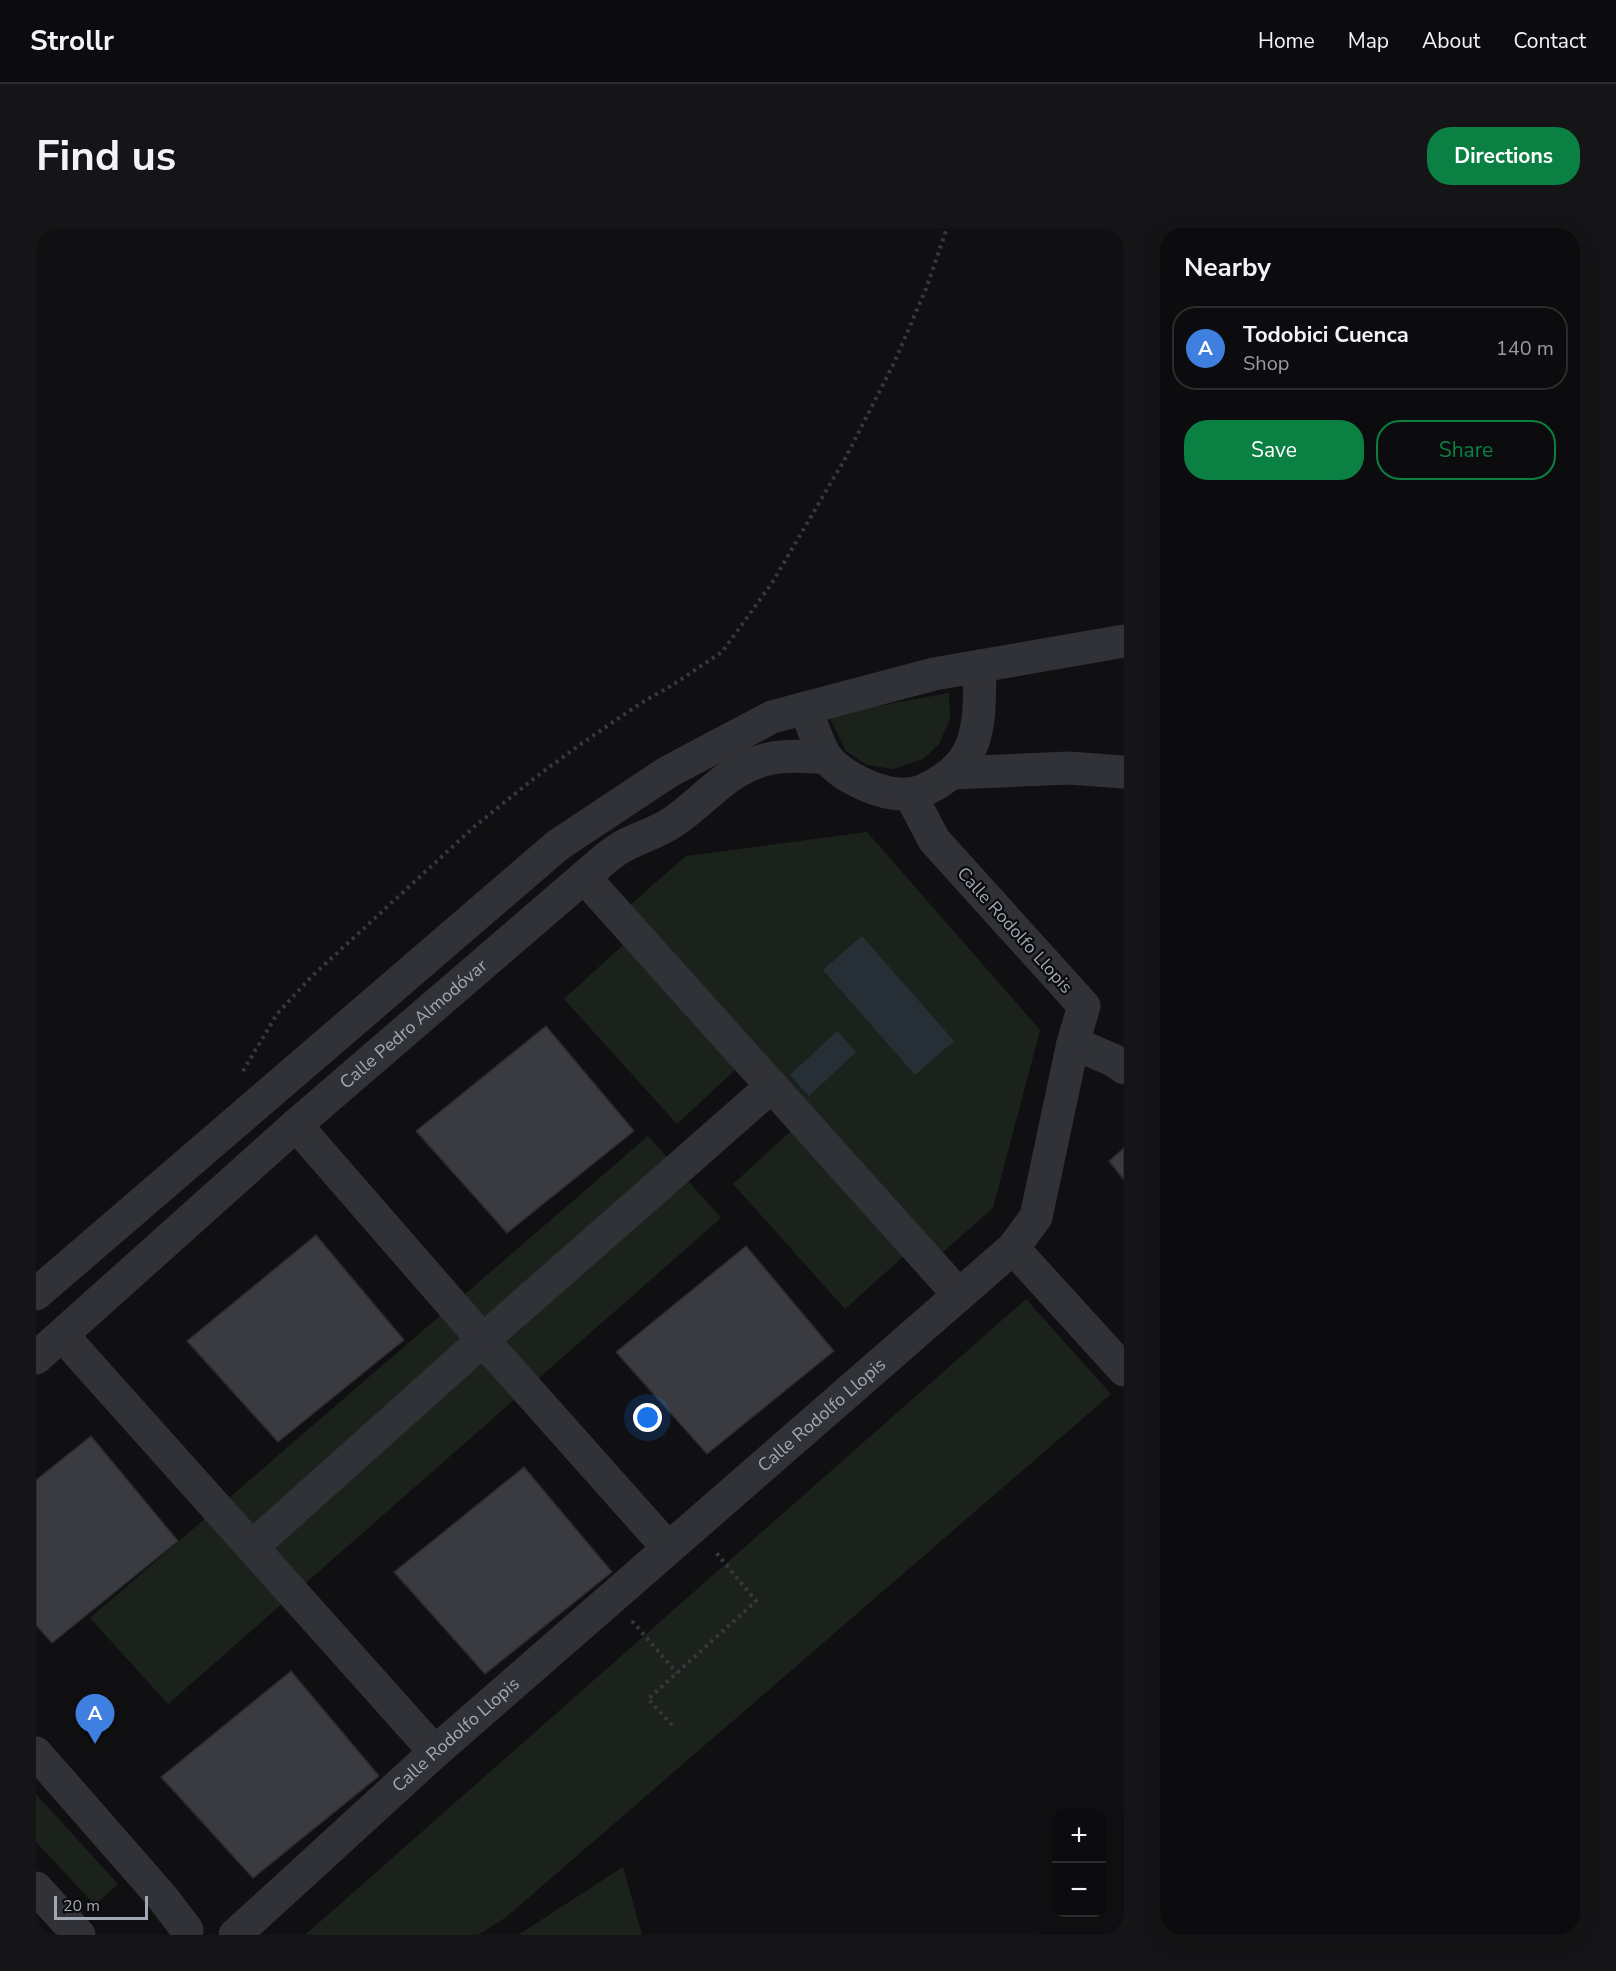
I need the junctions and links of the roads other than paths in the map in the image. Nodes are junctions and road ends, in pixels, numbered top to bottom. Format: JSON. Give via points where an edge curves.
{"nodes":[{"id":1,"x":1124,"y":641,"type":"edge"},
{"id":2,"x":980,"y":666,"type":"junction"},
{"id":3,"x":805,"y":708,"type":"junction"},
{"id":4,"x":826,"y":758,"type":"junction"},
{"id":5,"x":1124,"y":772,"type":"edge"},
{"id":6,"x":952,"y":773,"type":"junction"},
{"id":7,"x":910,"y":794,"type":"junction"},
{"id":8,"x":584,"y":877,"type":"junction"},
{"id":9,"x":1073,"y":1043,"type":"junction"},
{"id":10,"x":1124,"y":1068,"type":"edge"},
{"id":11,"x":772,"y":1086,"type":"junction"},
{"id":12,"x":296,"y":1125,"type":"junction"},
{"id":13,"x":1013,"y":1248,"type":"junction"},
{"id":14,"x":36,"y":1294,"type":"edge"},
{"id":15,"x":959,"y":1295,"type":"junction"},
{"id":16,"x":63,"y":1336,"type":"junction"},
{"id":17,"x":483,"y":1340,"type":"junction"},
{"id":18,"x":36,"y":1359,"type":"edge"},
{"id":19,"x":1124,"y":1370,"type":"edge"},
{"id":20,"x":252,"y":1547,"type":"junction"},
{"id":21,"x":668,"y":1548,"type":"junction"},
{"id":22,"x":435,"y":1752,"type":"junction"},
{"id":23,"x":36,"y":1753,"type":"edge"},
{"id":24,"x":36,"y":1888,"type":"edge"},
{"id":25,"x":183,"y":1933,"type":"edge"},
{"id":26,"x":79,"y":1935,"type":"edge"},
{"id":27,"x":235,"y":1935,"type":"edge"}],
"edges":[{"from":1,"to":2,"type":"street"},
{"from":2,"to":3,"type":"street","via":[[933,674]]},
{"from":2,"to":6,"type":"street","via":[[974,738],[966,757]]},
{"from":3,"to":4,"type":"street"},
{"from":3,"to":14,"type":"street","via":[[772,717],[668,772],[558,845]]},
{"from":4,"to":7,"type":"street","via":[[869,787],[892,794]]},
{"from":4,"to":8,"type":"street","name":"Calle Pedro Almodóvar","via":[[796,754],[750,764],[671,824],[619,849]]},
{"from":5,"to":6,"type":"street","via":[[1069,768]]},
{"from":6,"to":7,"type":"street"},
{"from":7,"to":9,"type":"street","name":"Calle Rodolfo Llopis","via":[[934,840],[1084,1006]]},
{"from":8,"to":11,"type":"street"},
{"from":8,"to":12,"type":"street","name":"Calle Pedro Almodóvar"},
{"from":9,"to":10,"type":"street"},
{"from":9,"to":13,"type":"street","name":"Calle Rodolfo Llopis","via":[[1036,1217]]},
{"from":11,"to":15,"type":"street"},
{"from":11,"to":17,"type":"street"},
{"from":12,"to":16,"type":"street","name":"Calle Pedro Almodóvar"},
{"from":12,"to":17,"type":"street"},
{"from":13,"to":15,"type":"street","name":"Calle Rodolfo Llopis"},
{"from":13,"to":19,"type":"street"},
{"from":15,"to":21,"type":"street","name":"Calle Rodolfo Llopis"},
{"from":16,"to":18,"type":"street","name":"Calle Pedro Almodóvar"},
{"from":16,"to":20,"type":"street"},
{"from":17,"to":20,"type":"street"},
{"from":17,"to":21,"type":"street"},
{"from":20,"to":22,"type":"street"},
{"from":21,"to":22,"type":"street","name":"Calle Rodolfo Llopis"},
{"from":22,"to":27,"type":"street","name":"Calle Rodolfo Llopis"},
{"from":23,"to":25,"type":"street","via":[[162,1897]]},
{"from":24,"to":26,"type":"street"}]}
